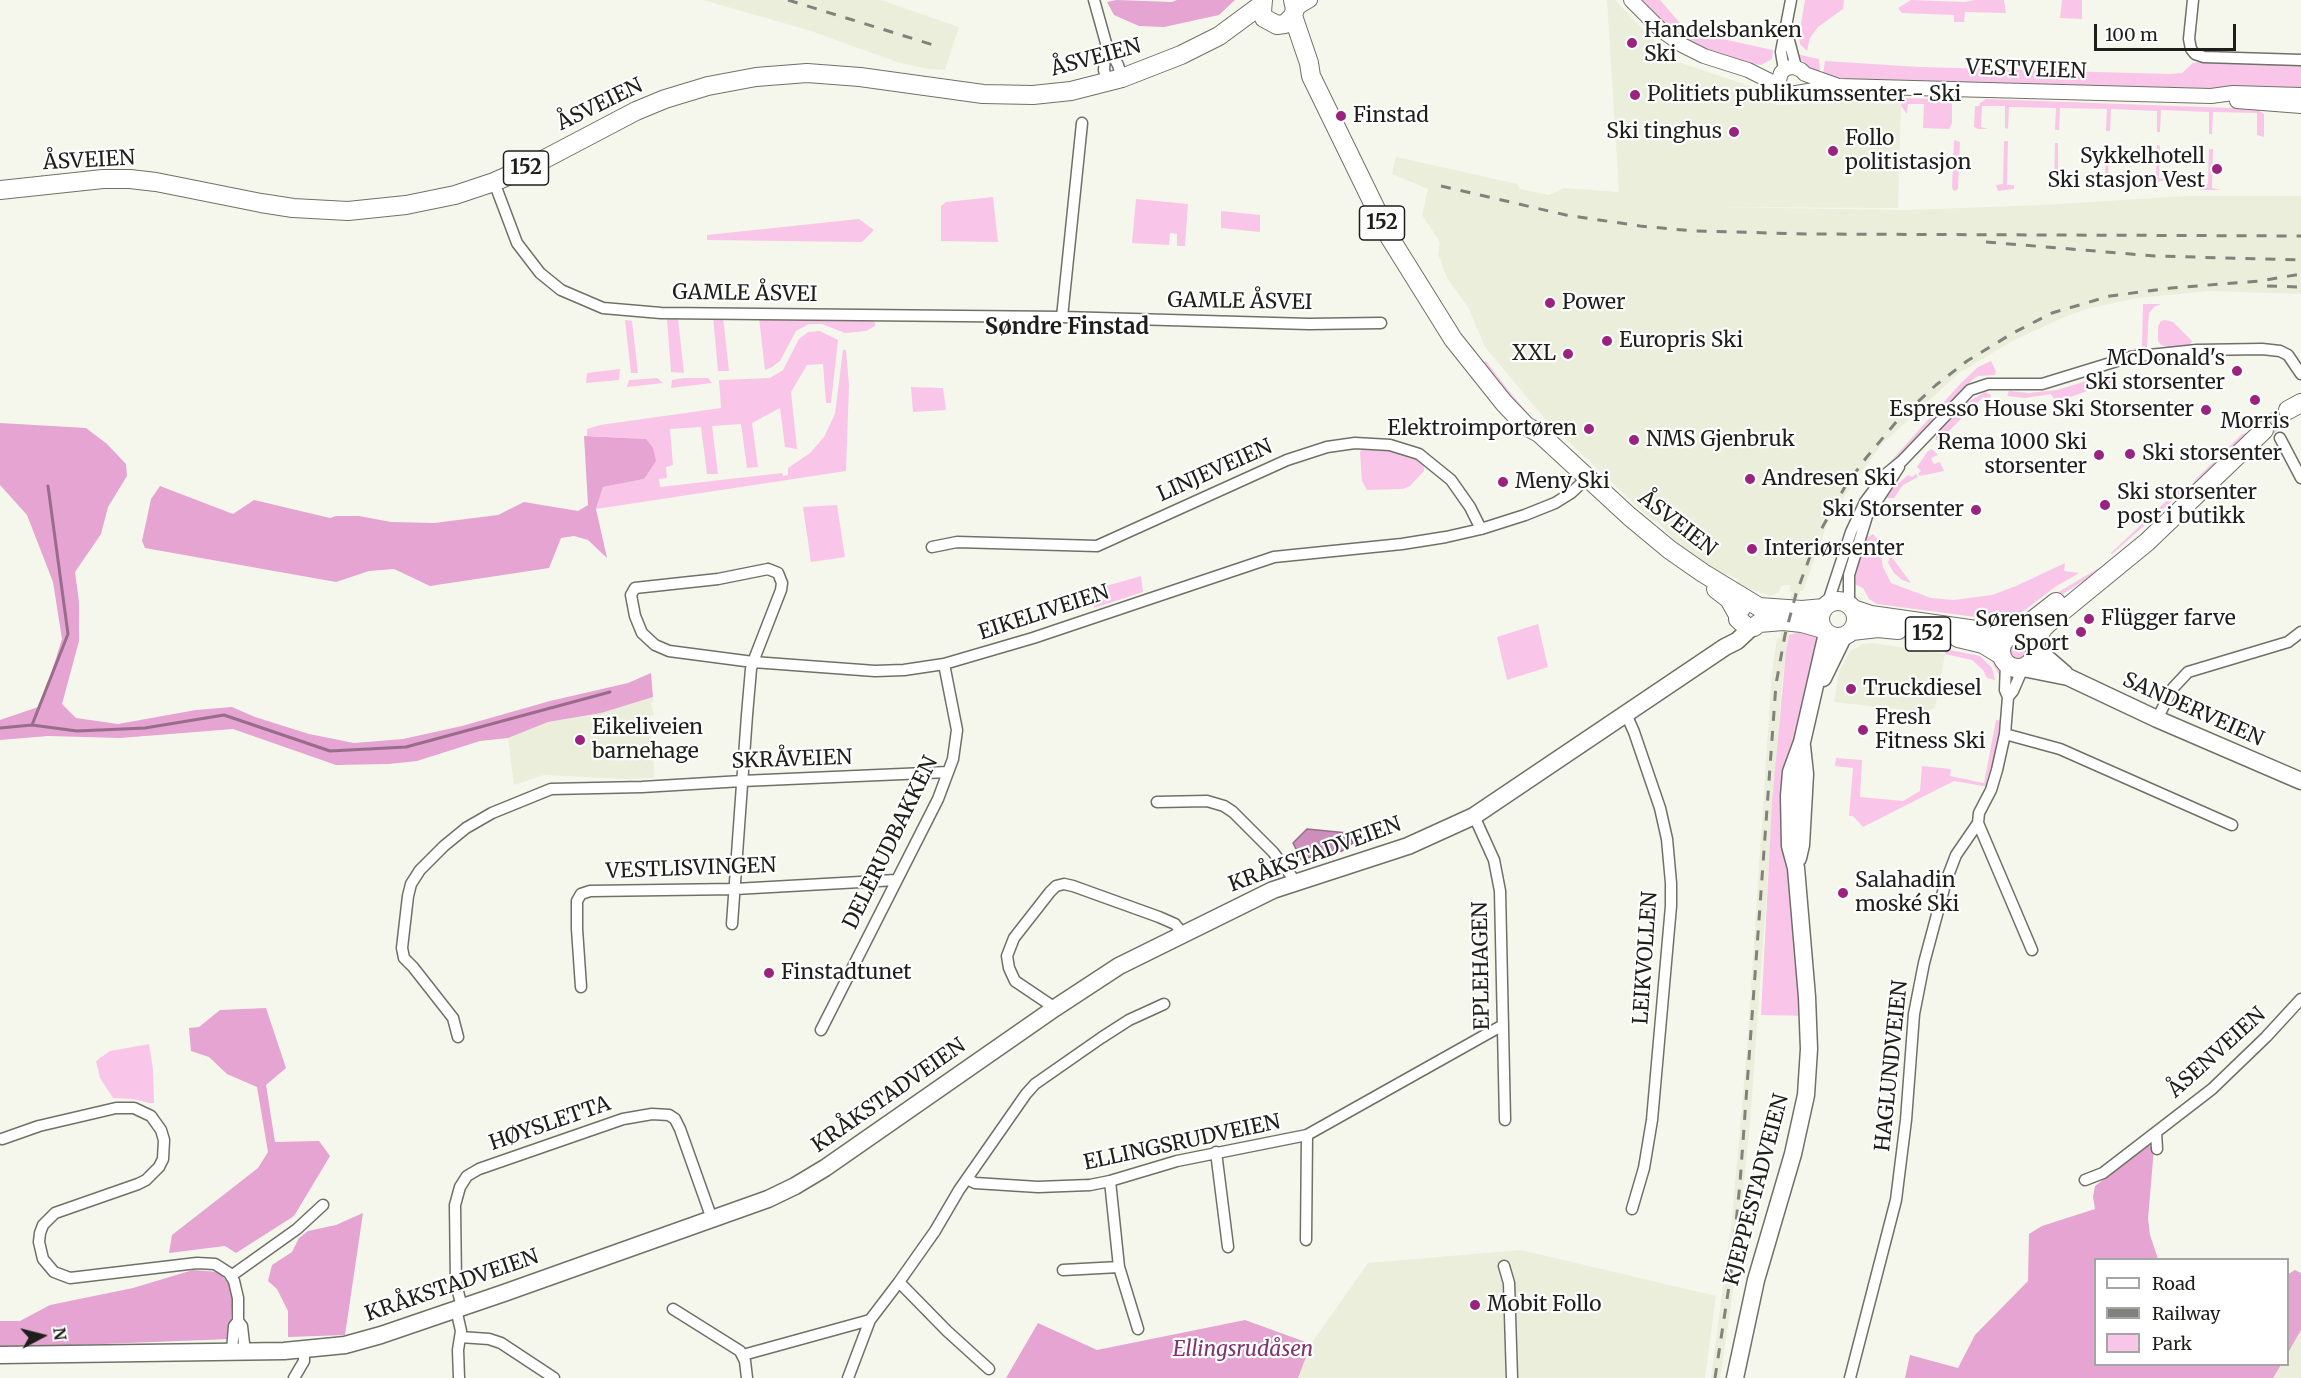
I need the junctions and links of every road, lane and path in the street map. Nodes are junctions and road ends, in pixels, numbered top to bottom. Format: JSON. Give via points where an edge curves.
{"nodes":[{"id":1,"x":1094,"y":0,"type":"edge"},
{"id":2,"x":1631,"y":0,"type":"edge"},
{"id":3,"x":1791,"y":0,"type":"edge"},
{"id":4,"x":2193,"y":0,"type":"edge"},
{"id":5,"x":1298,"y":6,"type":"edge"},
{"id":6,"x":1266,"y":9,"type":"edge"},
{"id":7,"x":2301,"y":60,"type":"edge"},
{"id":8,"x":1748,"y":70,"type":"junction"},
{"id":9,"x":1792,"y":70,"type":"junction"},
{"id":10,"x":1311,"y":76,"type":"junction"},
{"id":11,"x":1115,"y":80,"type":"junction"},
{"id":12,"x":1780,"y":86,"type":"junction"},
{"id":13,"x":1839,"y":86,"type":"junction"},
{"id":14,"x":1802,"y":91,"type":"junction"},
{"id":15,"x":2301,"y":95,"type":"edge"},
{"id":16,"x":2211,"y":96,"type":"junction"},
{"id":17,"x":2301,"y":106,"type":"edge"},
{"id":18,"x":1082,"y":123,"type":"dead end"},
{"id":19,"x":494,"y":182,"type":"junction"},
{"id":20,"x":0,"y":190,"type":"edge"},
{"id":21,"x":1062,"y":317,"type":"junction"},
{"id":22,"x":1381,"y":323,"type":"dead end"},
{"id":23,"x":2301,"y":374,"type":"edge"},
{"id":24,"x":2272,"y":434,"type":"joint"},
{"id":25,"x":1902,"y":461,"type":"junction"},
{"id":26,"x":2301,"y":478,"type":"edge"},
{"id":27,"x":1583,"y":481,"type":"junction"},
{"id":28,"x":1481,"y":529,"type":"junction"},
{"id":29,"x":932,"y":548,"type":"dead end"},
{"id":30,"x":2091,"y":586,"type":"junction"},
{"id":31,"x":1826,"y":607,"type":"junction"},
{"id":32,"x":1851,"y":607,"type":"junction"},
{"id":33,"x":1750,"y":616,"type":"junction"},
{"id":34,"x":2301,"y":632,"type":"edge"},
{"id":35,"x":1836,"y":633,"type":"junction"},
{"id":36,"x":2013,"y":635,"type":"junction"},
{"id":37,"x":2034,"y":646,"type":"junction"},
{"id":38,"x":753,"y":662,"type":"junction"},
{"id":39,"x":2010,"y":662,"type":"junction"},
{"id":40,"x":945,"y":664,"type":"junction"},
{"id":41,"x":2068,"y":677,"type":"junction"},
{"id":42,"x":2008,"y":697,"type":"junction"},
{"id":43,"x":1626,"y":714,"type":"junction"},
{"id":44,"x":2157,"y":719,"type":"junction"},
{"id":45,"x":2005,"y":734,"type":"junction"},
{"id":46,"x":948,"y":772,"type":"junction"},
{"id":47,"x":742,"y":781,"type":"junction"},
{"id":48,"x":2301,"y":781,"type":"edge"},
{"id":49,"x":1157,"y":802,"type":"dead end"},
{"id":50,"x":1474,"y":816,"type":"junction"},
{"id":51,"x":1978,"y":823,"type":"junction"},
{"id":52,"x":2232,"y":825,"type":"dead end"},
{"id":53,"x":896,"y":880,"type":"junction"},
{"id":54,"x":1296,"y":882,"type":"junction"},
{"id":55,"x":735,"y":889,"type":"junction"},
{"id":56,"x":732,"y":924,"type":"dead end"},
{"id":57,"x":1183,"y":934,"type":"junction"},
{"id":58,"x":2032,"y":950,"type":"dead end"},
{"id":59,"x":581,"y":987,"type":"dead end"},
{"id":60,"x":2301,"y":999,"type":"edge"},
{"id":61,"x":1164,"y":1004,"type":"dead end"},
{"id":62,"x":1055,"y":1008,"type":"junction"},
{"id":63,"x":1503,"y":1025,"type":"junction"},
{"id":64,"x":821,"y":1030,"type":"dead end"},
{"id":65,"x":458,"y":1037,"type":"dead end"},
{"id":66,"x":1505,"y":1120,"type":"dead end"},
{"id":67,"x":2157,"y":1132,"type":"junction"},
{"id":68,"x":1307,"y":1135,"type":"junction"},
{"id":69,"x":2,"y":1139,"type":"dead end"},
{"id":70,"x":2157,"y":1149,"type":"dead end"},
{"id":71,"x":1216,"y":1152,"type":"junction"},
{"id":72,"x":967,"y":1179,"type":"junction"},
{"id":73,"x":2085,"y":1180,"type":"dead end"},
{"id":74,"x":1110,"y":1181,"type":"junction"},
{"id":75,"x":323,"y":1206,"type":"dead end"},
{"id":76,"x":1632,"y":1209,"type":"dead end"},
{"id":77,"x":712,"y":1219,"type":"junction"},
{"id":78,"x":1306,"y":1240,"type":"dead end"},
{"id":79,"x":1228,"y":1247,"type":"dead end"},
{"id":80,"x":1504,"y":1266,"type":"dead end"},
{"id":81,"x":1119,"y":1267,"type":"junction"},
{"id":82,"x":1063,"y":1270,"type":"dead end"},
{"id":83,"x":231,"y":1276,"type":"junction"},
{"id":84,"x":899,"y":1282,"type":"junction"},
{"id":85,"x":459,"y":1308,"type":"junction"},
{"id":86,"x":673,"y":1308,"type":"dead end"},
{"id":87,"x":870,"y":1320,"type":"junction"},
{"id":88,"x":1138,"y":1329,"type":"dead end"},
{"id":89,"x":460,"y":1337,"type":"junction"},
{"id":90,"x":304,"y":1350,"type":"junction"},
{"id":91,"x":238,"y":1351,"type":"junction"},
{"id":92,"x":0,"y":1354,"type":"edge"},
{"id":93,"x":743,"y":1355,"type":"junction"},
{"id":94,"x":989,"y":1369,"type":"dead end"},
{"id":95,"x":294,"y":1378,"type":"edge"},
{"id":96,"x":459,"y":1378,"type":"edge"},
{"id":97,"x":554,"y":1378,"type":"edge"},
{"id":98,"x":747,"y":1378,"type":"edge"},
{"id":99,"x":848,"y":1378,"type":"edge"},
{"id":100,"x":1512,"y":1378,"type":"edge"},
{"id":101,"x":1735,"y":1378,"type":"edge"},
{"id":102,"x":1850,"y":1378,"type":"edge"}],
"edges":[{"from":1,"to":11,"type":"street","via":[[1106,43],[1104,70]]},
{"from":2,"to":8,"type":"street","name":"VESTVEIEN","via":[[1682,45]]},
{"from":3,"to":9,"type":"street","via":[[1786,28]]},
{"from":4,"to":7,"type":"street","via":[[2189,39],[2195,54]]},
{"from":5,"to":6,"type":"main road","via":[[1285,24]]},
{"from":5,"to":10,"type":"main road","name":"ÅSVEIEN","number":"152"},
{"from":6,"to":10,"type":"main road","name":"ÅSVEIEN","number":"152"},
{"from":6,"to":11,"type":"main road","name":"ÅSVEIEN","number":"152","via":[[1180,55]]},
{"from":8,"to":9,"type":"street","name":"VESTVEIEN"},
{"from":8,"to":12,"type":"street","name":"VESTVEIEN"},
{"from":9,"to":12,"type":"street","via":[[1779,80]]},
{"from":9,"to":13,"type":"street","name":"VESTVEIEN"},
{"from":9,"to":14,"type":"street","via":[[1806,83]]},
{"from":10,"to":27,"type":"main road","name":"ÅSVEIEN","number":"152","via":[[1378,215],[1439,319],[1534,438]]},
{"from":11,"to":19,"type":"main road","name":"ÅSVEIEN","number":"152","via":[[1071,91],[1014,95],[970,93],[834,74],[739,80],[651,104]]},
{"from":12,"to":14,"type":"street","name":"VESTVEIEN","via":[[1790,94]]},
{"from":13,"to":14,"type":"street","name":"VESTVEIEN"},
{"from":13,"to":16,"type":"street","name":"VESTVEIEN"},
{"from":15,"to":16,"type":"street","name":"VESTVEIEN"},
{"from":16,"to":17,"type":"street","name":"VESTVEIEN"},
{"from":18,"to":21,"type":"street"},
{"from":19,"to":20,"type":"main road","name":"ÅSVEIEN","number":"152","via":[[416,204],[348,210],[261,203],[130,179]]},
{"from":19,"to":21,"type":"street","name":"GAMLE ÅSVEI","via":[[517,243],[540,273],[561,290],[603,308],[662,313]]},
{"from":21,"to":22,"type":"street","name":"GAMLE ÅSVEI"},
{"from":23,"to":25,"type":"street","via":[[2288,355],[2280,351],[2224,349],[2130,357],[2043,384],[1978,386]]},
{"from":24,"to":26,"type":"street"},
{"from":24,"to":30,"type":"main road"},
{"from":25,"to":31,"type":"street","via":[[1886,474],[1865,502]]},
{"from":25,"to":32,"type":"street","via":[[1867,516],[1849,575]]},
{"from":27,"to":28,"type":"street","name":"EIKELIVEIEN","via":[[1549,506]]},
{"from":27,"to":33,"type":"main road","name":"ÅSVEIEN","number":"152","via":[[1609,513],[1660,554],[1722,592]]},
{"from":28,"to":29,"type":"street","name":"LINJEVEIEN","via":[[1451,480],[1419,454],[1389,445],[1355,443],[1287,460],[1097,546],[957,542]]},
{"from":28,"to":40,"type":"street","name":"EIKELIVEIEN","via":[[1402,544],[1274,557]]},
{"from":30,"to":36,"type":"main road","via":[[2063,598]]},
{"from":30,"to":37,"type":"main road","via":[[2047,624]]},
{"from":31,"to":32,"type":"main road","number":"152","via":[[1840,602]]},
{"from":31,"to":33,"type":"main road","number":"152"},
{"from":31,"to":35,"type":"main road","via":[[1820,618]]},
{"from":32,"to":35,"type":"main road","via":[[1856,620]]},
{"from":32,"to":36,"type":"main road","number":"152","via":[[1871,615]]},
{"from":33,"to":35,"type":"main road","number":"152","via":[[1802,622]]},
{"from":33,"to":43,"type":"main road","name":"KRÅKSTADVEIEN","via":[[1725,647]]},
{"from":34,"to":44,"type":"street","via":[[2288,642],[2188,672],[2173,688]]},
{"from":35,"to":39,"type":"main road","number":"152","via":[[1884,628],[1965,639],[1983,644]]},
{"from":35,"to":101,"type":"main road","name":"KJEPPESTADVEIEN","via":[[1816,674],[1802,742],[1805,774],[1796,867],[1808,1016],[1806,1095],[1752,1297]]},
{"from":36,"to":37,"type":"main road","via":[[2024,635]]},
{"from":36,"to":39,"type":"main road","via":[[2001,645]]},
{"from":37,"to":39,"type":"main road","via":[[2033,660]]},
{"from":37,"to":41,"type":"main road","name":"SANDERVEIEN"},
{"from":38,"to":38,"type":"street","name":"EIKELIVEIEN","via":[[781,590],[781,577],[774,571],[635,588],[631,595],[635,616],[642,633],[655,645],[669,651]]},
{"from":38,"to":40,"type":"street","name":"EIKELIVEIEN","via":[[875,671]]},
{"from":38,"to":47,"type":"street"},
{"from":39,"to":41,"type":"main road","name":"SANDERVEIEN"},
{"from":39,"to":42,"type":"street","name":"HAGLUNDVEIEN","via":[[2005,690]]},
{"from":39,"to":42,"type":"street","name":"HAGLUNDVEIEN","via":[[2013,691]]},
{"from":40,"to":46,"type":"street","name":"DELERUDBAKKEN","via":[[957,730]]},
{"from":41,"to":44,"type":"main road","name":"SANDERVEIEN"},
{"from":42,"to":45,"type":"street","name":"HAGLUNDVEIEN"},
{"from":43,"to":50,"type":"main road","name":"KRÅKSTADVEIEN"},
{"from":43,"to":76,"type":"street","name":"LEIKVOLLEN","via":[[1660,808],[1671,884],[1652,1120]]},
{"from":44,"to":48,"type":"main road","name":"SANDERVEIEN"},
{"from":45,"to":51,"type":"street","name":"HAGLUNDVEIEN"},
{"from":45,"to":52,"type":"street","via":[[2060,749]]},
{"from":46,"to":47,"type":"street","name":"SKRÅVEIEN"},
{"from":46,"to":53,"type":"street","name":"DELERUDBAKKEN"},
{"from":47,"to":55,"type":"street"},
{"from":47,"to":65,"type":"street","name":"SKRÅVEIEN","via":[[550,789],[492,813],[444,846],[411,885],[402,948],[404,958],[453,1018]]},
{"from":49,"to":54,"type":"street","via":[[1207,801],[1224,806],[1273,852]]},
{"from":50,"to":54,"type":"main road","name":"KRÅKSTADVEIEN","via":[[1408,846]]},
{"from":50,"to":63,"type":"street","name":"EPLEHAGEN","via":[[1491,852],[1500,891]]},
{"from":51,"to":58,"type":"street"},
{"from":51,"to":102,"type":"street","name":"HAGLUNDVEIEN","via":[[1956,855],[1924,963],[1914,1014],[1896,1200]]},
{"from":53,"to":55,"type":"street","name":"VESTLISVINGEN"},
{"from":53,"to":64,"type":"street","name":"DELERUDBAKKEN"},
{"from":54,"to":57,"type":"main road","name":"KRÅKSTADVEIEN"},
{"from":55,"to":56,"type":"street"},
{"from":55,"to":59,"type":"street","name":"VESTLISVINGEN","via":[[581,894],[577,901]]},
{"from":57,"to":62,"type":"main road","name":"KRÅKSTADVEIEN","via":[[1119,966]]},
{"from":57,"to":62,"type":"street","via":[[1175,924],[1159,917],[1073,886],[1056,886],[1018,933],[1007,956],[1015,981]]},
{"from":60,"to":67,"type":"street","name":"ÅSENVEIEN","via":[[2212,1089]]},
{"from":61,"to":72,"type":"street","via":[[1118,1027],[1035,1084]]},
{"from":62,"to":77,"type":"main road","name":"KRÅKSTADVEIEN","via":[[815,1174],[768,1198]]},
{"from":63,"to":66,"type":"street","name":"EPLEHAGEN"},
{"from":63,"to":68,"type":"street","name":"ELLINGSRUDVEIEN"},
{"from":67,"to":70,"type":"street"},
{"from":67,"to":73,"type":"street","name":"ÅSENVEIEN","via":[[2103,1173]]},
{"from":68,"to":71,"type":"street","name":"ELLINGSRUDVEIEN"},
{"from":68,"to":78,"type":"street"},
{"from":69,"to":83,"type":"street","via":[[116,1108],[143,1111],[157,1123],[164,1140],[159,1167],[138,1184],[55,1213],[40,1233],[43,1259],[54,1272],[70,1278],[206,1262]]},
{"from":71,"to":74,"type":"street","name":"ELLINGSRUDVEIEN"},
{"from":71,"to":79,"type":"street"},
{"from":72,"to":74,"type":"street","name":"ELLINGSRUDVEIEN","via":[[975,1183],[1038,1187]]},
{"from":72,"to":84,"type":"street"},
{"from":74,"to":81,"type":"street"},
{"from":75,"to":83,"type":"street"},
{"from":77,"to":85,"type":"main road","name":"KRÅKSTADVEIEN"},
{"from":77,"to":85,"type":"street","name":"HØYSLETTA","via":[[672,1116],[623,1119],[480,1169],[467,1176],[455,1205]]},
{"from":80,"to":100,"type":"street","via":[[1509,1283]]},
{"from":81,"to":82,"type":"street"},
{"from":81,"to":88,"type":"street"},
{"from":83,"to":91,"type":"street","via":[[237,1289],[238,1322],[234,1326]]},
{"from":84,"to":87,"type":"street"},
{"from":84,"to":94,"type":"street"},
{"from":85,"to":89,"type":"street"},
{"from":85,"to":90,"type":"main road","name":"KRÅKSTADVEIEN","via":[[364,1340]]},
{"from":86,"to":93,"type":"street"},
{"from":87,"to":93,"type":"street"},
{"from":87,"to":99,"type":"street"},
{"from":89,"to":96,"type":"street"},
{"from":89,"to":97,"type":"street","via":[[501,1343]]},
{"from":90,"to":91,"type":"main road","name":"KRÅKSTADVEIEN"},
{"from":90,"to":95,"type":"street","via":[[304,1361]]},
{"from":91,"to":92,"type":"main road","name":"KRÅKSTADVEIEN"},
{"from":93,"to":98,"type":"street"}]}
